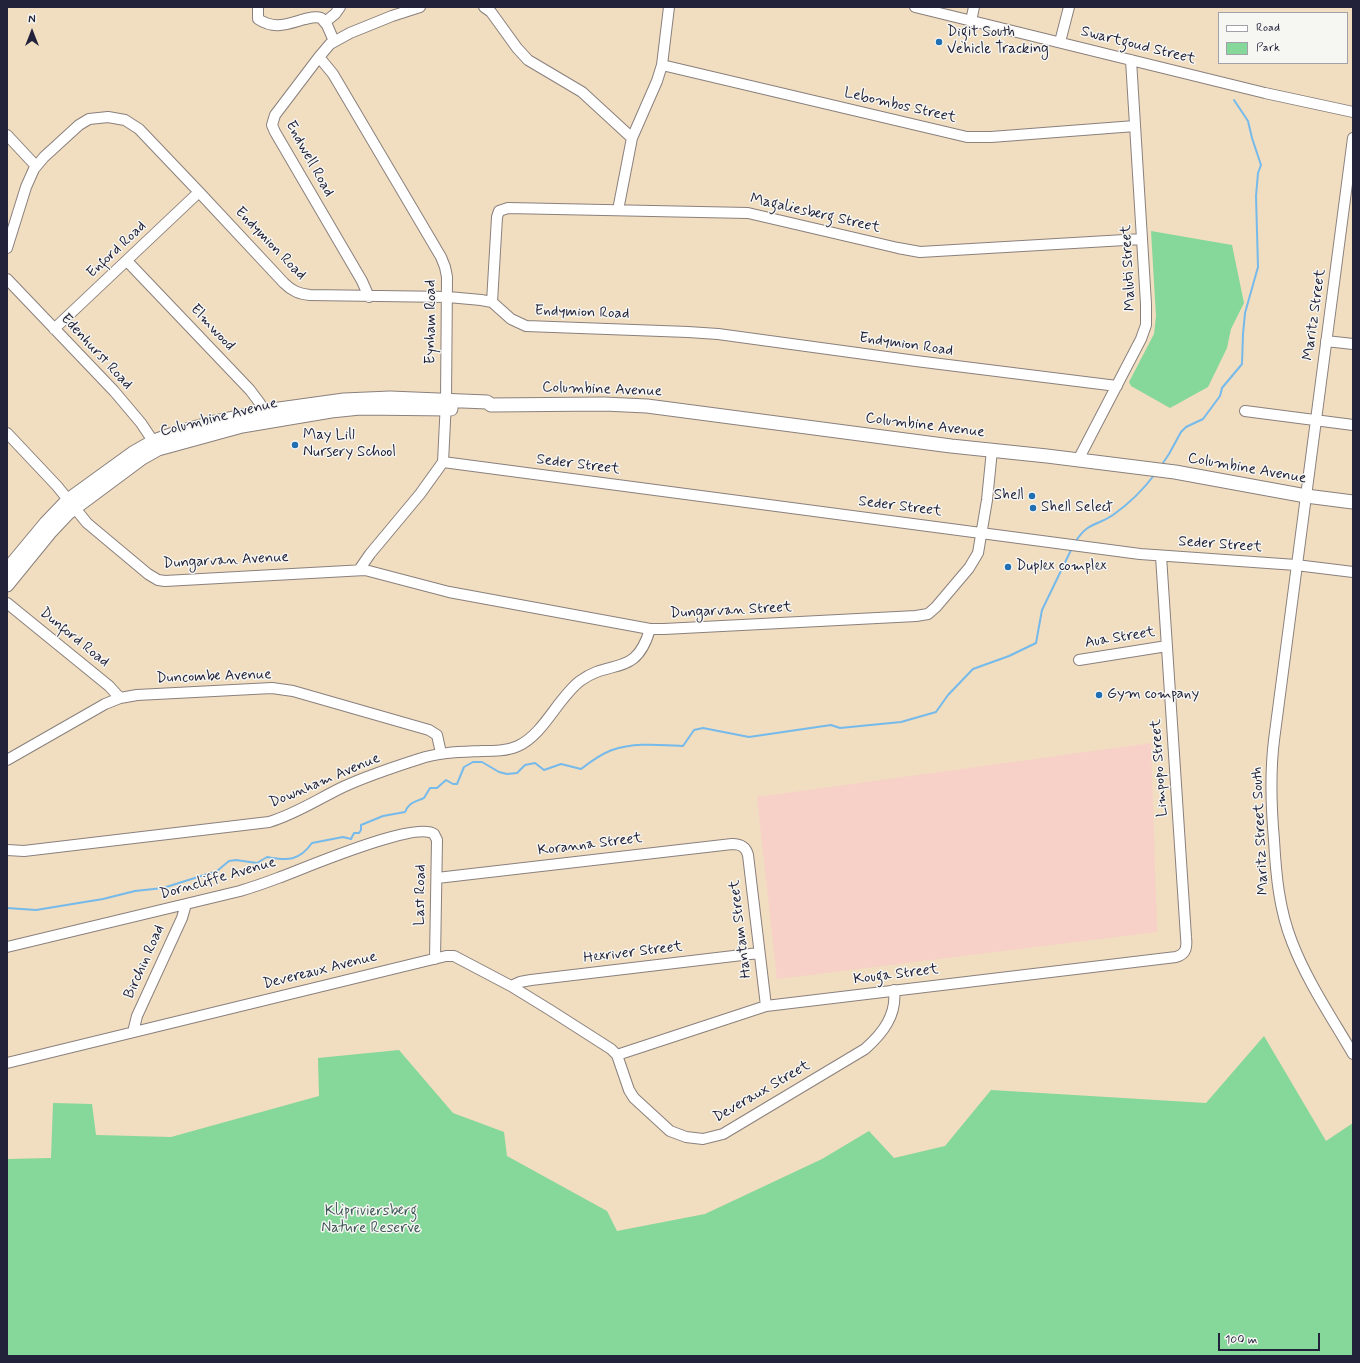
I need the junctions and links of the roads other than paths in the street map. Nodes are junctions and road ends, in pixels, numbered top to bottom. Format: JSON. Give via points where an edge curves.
{"nodes":[{"id":1,"x":258,"y":7,"type":"edge"},
{"id":2,"x":340,"y":7,"type":"edge"},
{"id":3,"x":420,"y":7,"type":"edge"},
{"id":4,"x":484,"y":7,"type":"edge"},
{"id":5,"x":669,"y":7,"type":"edge"},
{"id":6,"x":916,"y":7,"type":"edge"},
{"id":7,"x":974,"y":7,"type":"edge"},
{"id":8,"x":1069,"y":7,"type":"edge"},
{"id":9,"x":971,"y":21,"type":"junction"},
{"id":10,"x":325,"y":22,"type":"junction"},
{"id":11,"x":334,"y":41,"type":"junction"},
{"id":12,"x":1060,"y":42,"type":"junction"},
{"id":13,"x":319,"y":57,"type":"junction"},
{"id":14,"x":1131,"y":60,"type":"junction"},
{"id":15,"x":662,"y":64,"type":"junction"},
{"id":16,"x":1353,"y":112,"type":"edge"},
{"id":17,"x":1135,"y":126,"type":"junction"},
{"id":18,"x":7,"y":135,"type":"edge"},
{"id":19,"x":632,"y":138,"type":"junction"},
{"id":20,"x":1353,"y":138,"type":"edge"},
{"id":21,"x":36,"y":166,"type":"junction"},
{"id":22,"x":200,"y":192,"type":"junction"},
{"id":23,"x":618,"y":210,"type":"junction"},
{"id":24,"x":1142,"y":239,"type":"junction"},
{"id":25,"x":7,"y":248,"type":"edge"},
{"id":26,"x":128,"y":261,"type":"junction"},
{"id":27,"x":7,"y":279,"type":"edge"},
{"id":28,"x":369,"y":297,"type":"junction"},
{"id":29,"x":448,"y":297,"type":"junction"},
{"id":30,"x":492,"y":302,"type":"junction"},
{"id":31,"x":54,"y":329,"type":"junction"},
{"id":32,"x":1326,"y":340,"type":"junction"},
{"id":33,"x":1353,"y":344,"type":"edge"},
{"id":34,"x":1117,"y":386,"type":"junction"},
{"id":35,"x":446,"y":405,"type":"junction"},
{"id":36,"x":1245,"y":411,"type":"dead end"},
{"id":37,"x":268,"y":416,"type":"junction"},
{"id":38,"x":1316,"y":420,"type":"junction"},
{"id":39,"x":1353,"y":425,"type":"edge"},
{"id":40,"x":7,"y":433,"type":"edge"},
{"id":41,"x":156,"y":445,"type":"junction"},
{"id":42,"x":992,"y":450,"type":"junction"},
{"id":43,"x":1078,"y":460,"type":"junction"},
{"id":44,"x":443,"y":462,"type":"junction"},
{"id":45,"x":1306,"y":496,"type":"junction"},
{"id":46,"x":1353,"y":502,"type":"edge"},
{"id":47,"x":71,"y":504,"type":"junction"},
{"id":48,"x":982,"y":533,"type":"junction"},
{"id":49,"x":1161,"y":556,"type":"junction"},
{"id":50,"x":1296,"y":565,"type":"junction"},
{"id":51,"x":7,"y":570,"type":"edge"},
{"id":52,"x":359,"y":570,"type":"junction"},
{"id":53,"x":1353,"y":572,"type":"edge"},
{"id":54,"x":7,"y":585,"type":"edge"},
{"id":55,"x":7,"y":603,"type":"edge"},
{"id":56,"x":650,"y":629,"type":"junction"},
{"id":57,"x":1167,"y":646,"type":"junction"},
{"id":58,"x":1079,"y":660,"type":"dead end"},
{"id":59,"x":120,"y":698,"type":"junction"},
{"id":60,"x":441,"y":753,"type":"junction"},
{"id":61,"x":7,"y":760,"type":"edge"},
{"id":62,"x":433,"y":833,"type":"joint"},
{"id":63,"x":745,"y":848,"type":"joint"},
{"id":64,"x":7,"y":850,"type":"edge"},
{"id":65,"x":437,"y":878,"type":"junction"},
{"id":66,"x":186,"y":904,"type":"junction"},
{"id":67,"x":7,"y":947,"type":"edge"},
{"id":68,"x":759,"y":953,"type":"junction"},
{"id":69,"x":1184,"y":953,"type":"joint"},
{"id":70,"x":435,"y":958,"type":"junction"},
{"id":71,"x":511,"y":986,"type":"junction"},
{"id":72,"x":894,"y":990,"type":"junction"},
{"id":73,"x":766,"y":1006,"type":"junction"},
{"id":74,"x":133,"y":1032,"type":"junction"},
{"id":75,"x":1353,"y":1054,"type":"edge"},
{"id":76,"x":617,"y":1055,"type":"junction"},
{"id":77,"x":7,"y":1063,"type":"edge"}],
"edges":[{"from":1,"to":10,"type":"street","via":[[258,19],[268,24],[282,25],[316,17]]},
{"from":2,"to":10,"type":"street"},
{"from":3,"to":11,"type":"street","name":"Endwell Road"},
{"from":4,"to":19,"type":"street","via":[[491,12],[528,60],[575,87]]},
{"from":5,"to":15,"type":"street"},
{"from":6,"to":9,"type":"street","name":"Swartgoud Street"},
{"from":7,"to":9,"type":"street"},
{"from":8,"to":12,"type":"street"},
{"from":9,"to":12,"type":"street","name":"Swartgoud Street"},
{"from":10,"to":11,"type":"street"},
{"from":11,"to":13,"type":"street","name":"Endwell Road"},
{"from":12,"to":14,"type":"street","name":"Swartgoud Street"},
{"from":13,"to":28,"type":"street","name":"Endwell Road","via":[[275,115],[272,125]]},
{"from":13,"to":29,"type":"street","name":"Eynham Road","via":[[333,74],[441,258],[447,272]]},
{"from":14,"to":16,"type":"street","name":"Swartgoud Street","via":[[1288,99]]},
{"from":14,"to":17,"type":"street","name":"Maluti Street"},
{"from":15,"to":17,"type":"street","name":"Lebombos Street","via":[[967,137]]},
{"from":15,"to":19,"type":"street"},
{"from":17,"to":24,"type":"street","name":"Maluti Street"},
{"from":18,"to":21,"type":"street"},
{"from":19,"to":23,"type":"street"},
{"from":20,"to":32,"type":"street","name":"Maritz Street"},
{"from":21,"to":22,"type":"street","name":"Endymion Road","via":[[89,119],[102,117],[125,120],[139,129]]},
{"from":21,"to":25,"type":"street"},
{"from":22,"to":26,"type":"street","name":"Enford Road"},
{"from":22,"to":28,"type":"street","name":"Endymion Road","via":[[293,291],[310,295]]},
{"from":23,"to":24,"type":"street","name":"Magaliesberg Street","via":[[748,213],[916,252]]},
{"from":23,"to":30,"type":"street","name":"Magaliesberg Street","via":[[508,208],[499,211]]},
{"from":24,"to":34,"type":"street","name":"Maluti Street","via":[[1146,324]]},
{"from":26,"to":31,"type":"street","name":"Enford Road"},
{"from":26,"to":37,"type":"street","name":"Elmwood","via":[[250,390]]},
{"from":27,"to":31,"type":"street","name":"Edenhurst Road"},
{"from":28,"to":29,"type":"street","name":"Endymion Road"},
{"from":29,"to":30,"type":"street","name":"Endymion Road"},
{"from":29,"to":35,"type":"street","name":"Eynham Road"},
{"from":30,"to":34,"type":"street","name":"Endymion Road","via":[[515,322],[535,328],[718,334]]},
{"from":31,"to":41,"type":"street","name":"Edenhurst Road","via":[[114,391]]},
{"from":32,"to":33,"type":"street"},
{"from":32,"to":38,"type":"street","name":"Maritz Street"},
{"from":34,"to":43,"type":"street","name":"Maluti Street"},
{"from":35,"to":37,"type":"main road","name":"Columbine Avenue","via":[[359,404]]},
{"from":35,"to":42,"type":"main road","name":"Columbine Avenue","via":[[647,406]]},
{"from":35,"to":44,"type":"street","name":"Eynham Road"},
{"from":36,"to":38,"type":"street"},
{"from":37,"to":41,"type":"main road","name":"Columbine Avenue","via":[[227,429]]},
{"from":38,"to":39,"type":"street"},
{"from":38,"to":45,"type":"street","name":"Maritz Street"},
{"from":40,"to":47,"type":"street","name":"Dungarvan Avenue"},
{"from":41,"to":47,"type":"main road","name":"Columbine Avenue","via":[[142,458]]},
{"from":42,"to":43,"type":"main road","name":"Columbine Avenue"},
{"from":42,"to":48,"type":"street","name":"Dungarvan Street"},
{"from":43,"to":45,"type":"main road","name":"Columbine Avenue","via":[[1175,472]]},
{"from":44,"to":48,"type":"street","name":"Seder Street"},
{"from":44,"to":52,"type":"street"},
{"from":45,"to":46,"type":"main road","name":"Columbine Avenue"},
{"from":45,"to":50,"type":"street","name":"Maritz Street South"},
{"from":47,"to":51,"type":"main road","name":"Columbine Avenue","via":[[46,523]]},
{"from":47,"to":52,"type":"street","name":"Dungarvan Avenue","via":[[93,528],[148,574],[161,581]]},
{"from":47,"to":54,"type":"main road","name":"Columbine Avenue"},
{"from":48,"to":49,"type":"street","name":"Seder Street"},
{"from":48,"to":56,"type":"street","name":"Dungarvan Street","via":[[978,553],[969,568],[936,607],[925,615]]},
{"from":49,"to":50,"type":"street","name":"Seder Street"},
{"from":49,"to":57,"type":"street","name":"Limpopo Street"},
{"from":50,"to":53,"type":"street","name":"Seder Street"},
{"from":50,"to":75,"type":"street","name":"Maritz Street South","via":[[1271,765],[1276,875],[1283,914],[1297,956]]},
{"from":52,"to":56,"type":"street","name":"Dungarvan Street","via":[[449,592]]},
{"from":55,"to":59,"type":"street","name":"Dunford Road","via":[[109,686]]},
{"from":56,"to":60,"type":"street","name":"Downham Avenue","via":[[639,654],[627,663],[582,680],[524,743],[507,749]]},
{"from":57,"to":58,"type":"street","name":"Aua Street"},
{"from":57,"to":69,"type":"street","name":"Limpopo Street","via":[[1186,937]]},
{"from":59,"to":60,"type":"street","name":"Duncombe Avenue","via":[[253,688],[283,689],[432,731],[439,739]]},
{"from":59,"to":61,"type":"street","name":"Duncombe Avenue"},
{"from":60,"to":64,"type":"street","name":"Downham Avenue","via":[[343,787],[292,814],[269,822],[24,851]]},
{"from":62,"to":65,"type":"street","name":"Last Road","via":[[437,840]]},
{"from":62,"to":66,"type":"street","name":"Dorncliffe Avenue","via":[[418,832],[380,840],[257,885]]},
{"from":63,"to":65,"type":"street","name":"Koranna Street","via":[[732,844]]},
{"from":63,"to":68,"type":"street","name":"Hantam Street"},
{"from":65,"to":70,"type":"street","name":"Last Road"},
{"from":66,"to":67,"type":"street","name":"Dorncliffe Avenue"},
{"from":66,"to":74,"type":"street","name":"Birchin Road","via":[[137,1016]]},
{"from":68,"to":71,"type":"street","name":"Hexriver Street","via":[[531,980]]},
{"from":68,"to":73,"type":"street","name":"Hantam Street"},
{"from":69,"to":72,"type":"street","name":"Kouga Street","via":[[1176,957]]},
{"from":70,"to":71,"type":"street","name":"Devereaux Avenue","via":[[454,956]]},
{"from":70,"to":74,"type":"street","name":"Devereaux Avenue"},
{"from":71,"to":76,"type":"street","name":"Devereaux Avenue","via":[[583,1030]]},
{"from":72,"to":73,"type":"street","name":"Kouga Street"},
{"from":72,"to":76,"type":"street","name":"Deveraux Street","via":[[892,1014],[877,1037],[865,1049],[723,1134],[703,1139],[686,1137],[670,1131],[637,1101],[629,1090]]},
{"from":73,"to":76,"type":"street","name":"Kouga Street"},
{"from":74,"to":77,"type":"street","name":"Devereaux Avenue"}]}
